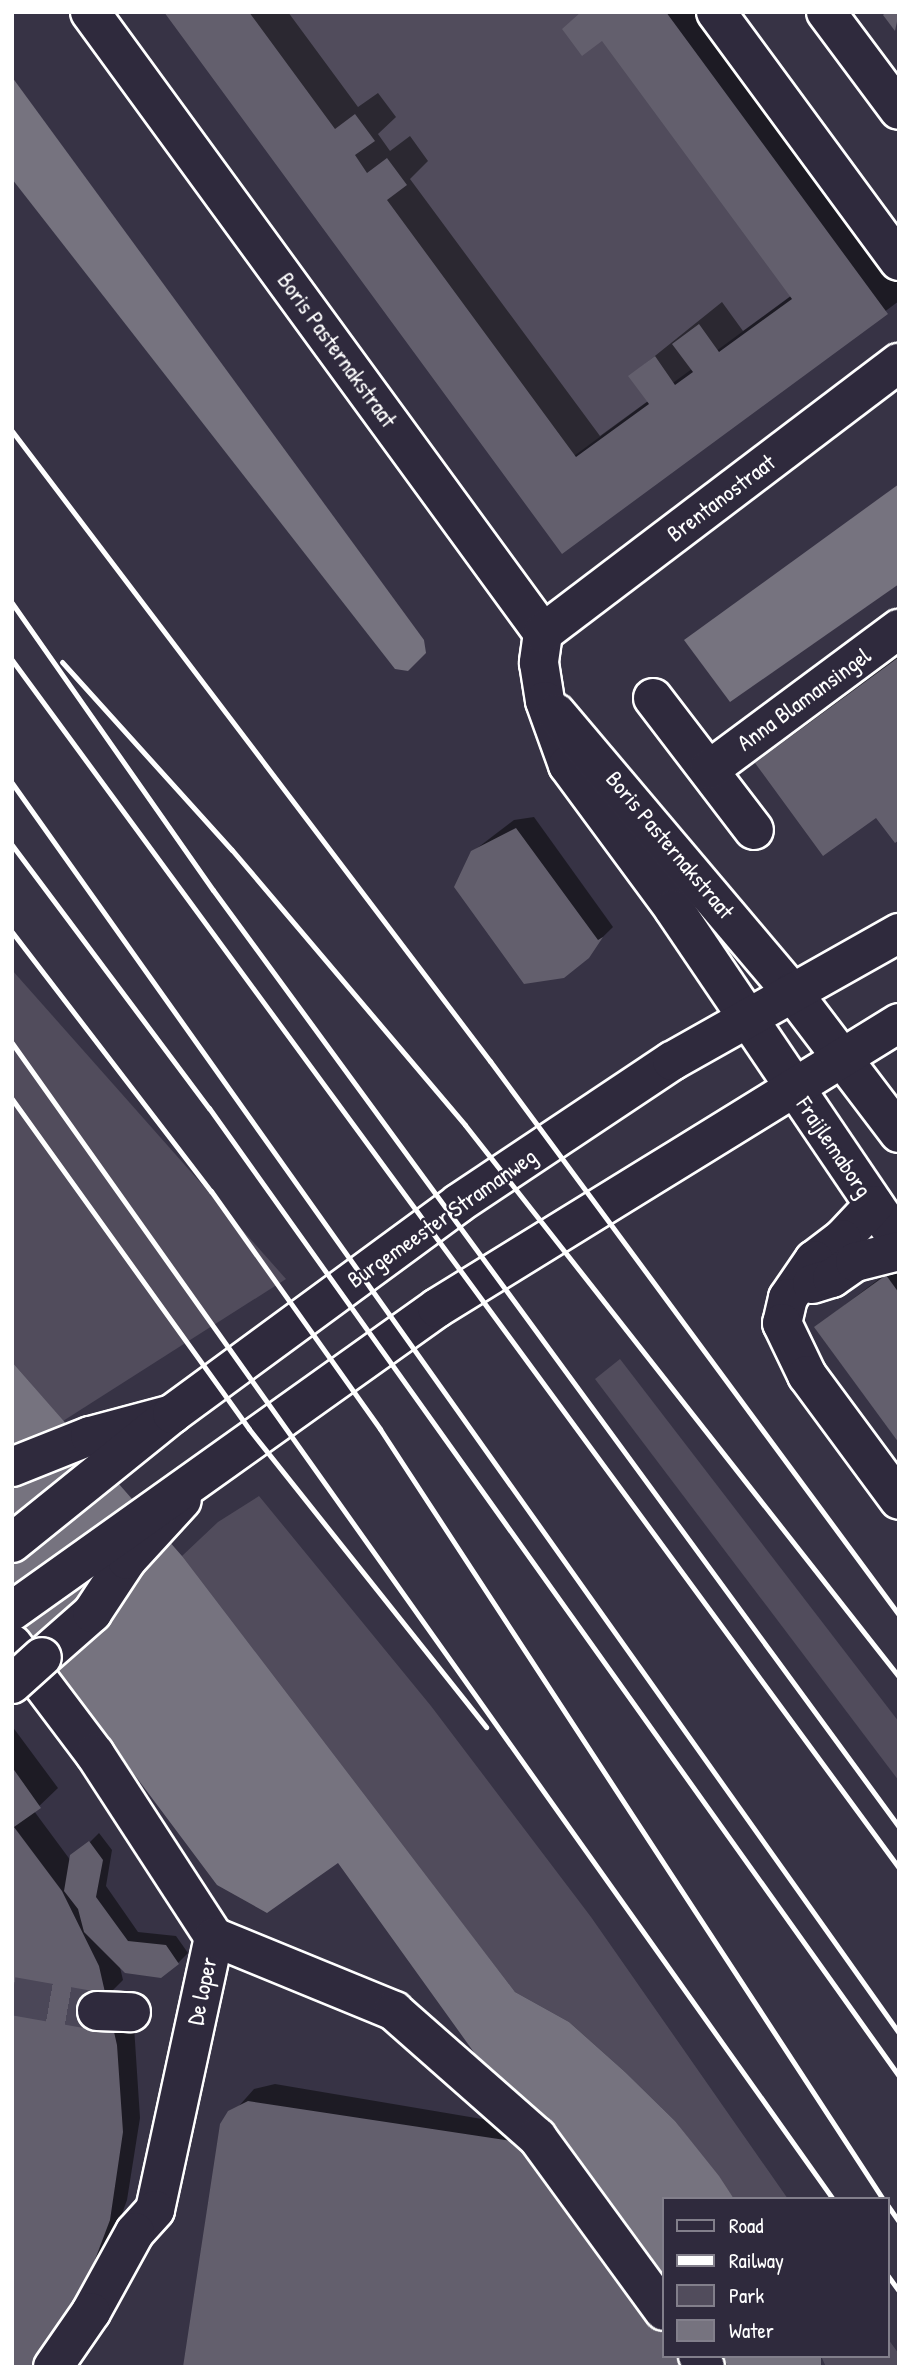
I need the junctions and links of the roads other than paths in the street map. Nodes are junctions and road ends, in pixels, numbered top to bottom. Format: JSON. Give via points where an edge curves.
{"nodes":[{"id":1,"x":90,"y":12,"type":"edge"},
{"id":2,"x":716,"y":12,"type":"edge"},
{"id":3,"x":826,"y":12,"type":"edge"},
{"id":4,"x":899,"y":110,"type":"edge"},
{"id":5,"x":899,"y":261,"type":"edge"},
{"id":6,"x":899,"y":363,"type":"edge"},
{"id":7,"x":899,"y":629,"type":"edge"},
{"id":8,"x":543,"y":633,"type":"junction"},
{"id":9,"x":653,"y":698,"type":"dead end"},
{"id":10,"x":545,"y":701,"type":"junction"},
{"id":11,"x":709,"y":770,"type":"junction"},
{"id":12,"x":754,"y":830,"type":"dead end"},
{"id":13,"x":899,"y":933,"type":"edge"},
{"id":14,"x":792,"y":992,"type":"junction"},
{"id":15,"x":749,"y":1018,"type":"junction"},
{"id":16,"x":899,"y":1023,"type":"edge"},
{"id":17,"x":840,"y":1056,"type":"junction"},
{"id":18,"x":794,"y":1087,"type":"junction"},
{"id":19,"x":899,"y":1133,"type":"edge"},
{"id":20,"x":874,"y":1205,"type":"junction"},
{"id":21,"x":899,"y":1241,"type":"edge"},
{"id":22,"x":899,"y":1251,"type":"edge"},
{"id":23,"x":796,"y":1289,"type":"junction"},
{"id":24,"x":172,"y":1414,"type":"junction"},
{"id":25,"x":12,"y":1467,"type":"edge"},
{"id":26,"x":206,"y":1473,"type":"junction"},
{"id":27,"x":899,"y":1500,"type":"edge"},
{"id":28,"x":12,"y":1543,"type":"edge"},
{"id":29,"x":12,"y":1611,"type":"edge"},
{"id":30,"x":12,"y":1644,"type":"edge"},
{"id":31,"x":12,"y":1684,"type":"edge"},
{"id":32,"x":214,"y":1937,"type":"junction"},
{"id":33,"x":662,"y":2308,"type":"edge"},
{"id":34,"x":53,"y":2367,"type":"edge"}],
"edges":[{"from":1,"to":8,"type":"street","name":"Boris Pasternakstraat"},
{"from":2,"to":5,"type":"street"},
{"from":3,"to":4,"type":"street"},
{"from":6,"to":8,"type":"street","name":"Brentanostraat"},
{"from":7,"to":11,"type":"street","name":"Anna Blamansingel"},
{"from":8,"to":10,"type":"street","name":"Boris Pasternakstraat","via":[[539,663]]},
{"from":9,"to":11,"type":"street"},
{"from":10,"to":14,"type":"street","name":"Boris Pasternakstraat","via":[[596,754]]},
{"from":10,"to":15,"type":"street","name":"Boris Pasternakstraat","via":[[568,765]]},
{"from":11,"to":12,"type":"street"},
{"from":13,"to":14,"type":"street","name":"Burgemeester Stramanweg"},
{"from":14,"to":15,"type":"street","name":"Burgemeester Stramanweg"},
{"from":14,"to":17,"type":"street","name":"Boris Pasternakstraat"},
{"from":15,"to":18,"type":"street","name":"Boris Pasternakstraat"},
{"from":15,"to":24,"type":"street","name":"Burgemeester Stramanweg","via":[[672,1061],[459,1203]]},
{"from":16,"to":17,"type":"street"},
{"from":17,"to":18,"type":"street"},
{"from":17,"to":19,"type":"street"},
{"from":18,"to":20,"type":"street","name":"Fraijlemaborg"},
{"from":18,"to":26,"type":"street","via":[[437,1308]]},
{"from":20,"to":21,"type":"street","name":"Fraijlemaborg"},
{"from":20,"to":23,"type":"street","via":[[814,1260]]},
{"from":22,"to":23,"type":"street","via":[[855,1262],[832,1278]]},
{"from":23,"to":27,"type":"street","via":[[783,1310],[785,1335],[807,1375]]},
{"from":24,"to":25,"type":"street","via":[[90,1436]]},
{"from":24,"to":28,"type":"street","name":"Burgemeester Stramanweg"},
{"from":26,"to":29,"type":"street"},
{"from":26,"to":31,"type":"street","bridge":true,"via":[[127,1560],[92,1613]]},
{"from":30,"to":32,"type":"street","name":"De loper","via":[[95,1754]]},
{"from":32,"to":33,"type":"street","via":[[394,2011],[537,2137]]},
{"from":32,"to":34,"type":"street","name":"De loper","via":[[155,2210],[135,2232],[91,2312]]}]}
